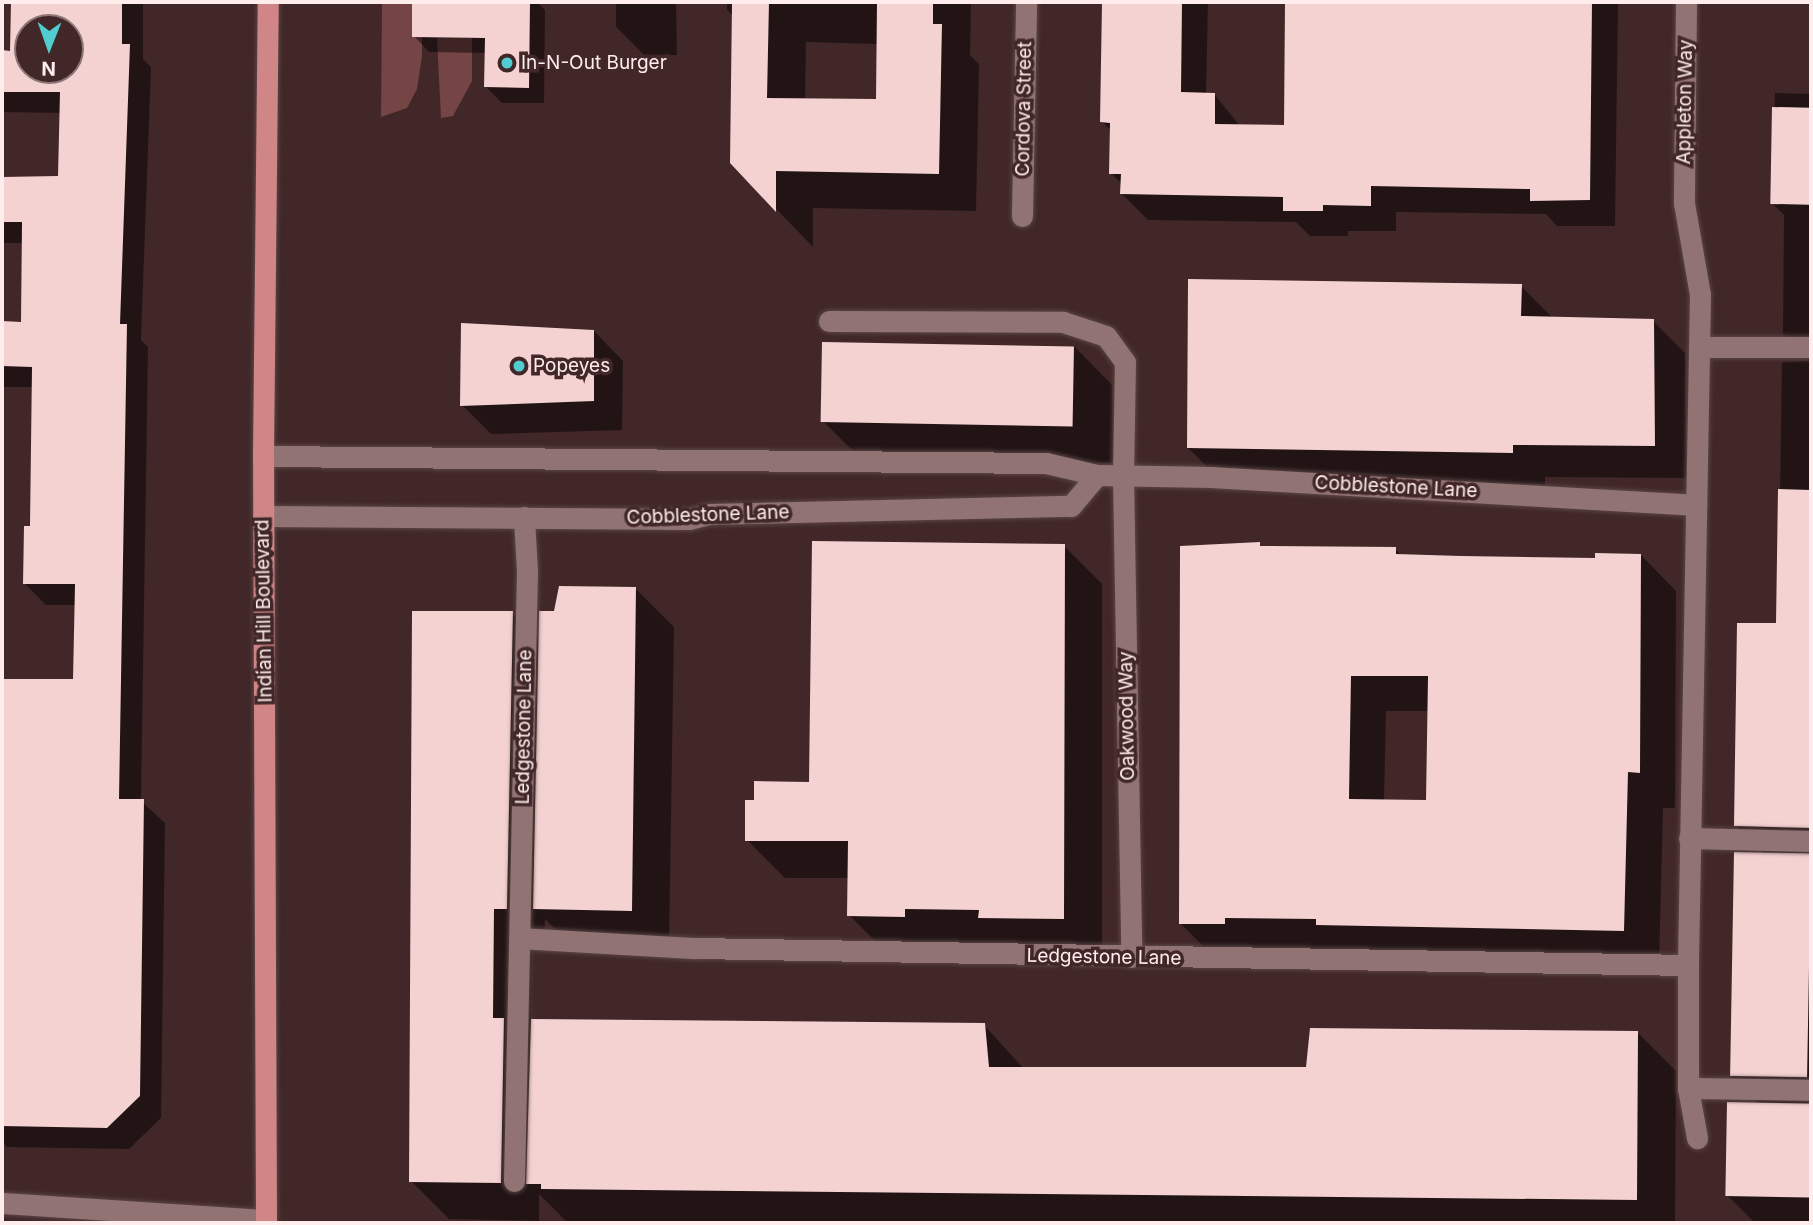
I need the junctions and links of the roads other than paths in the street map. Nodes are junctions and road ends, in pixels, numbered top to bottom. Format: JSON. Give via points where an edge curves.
{"nodes":[{"id":1,"x":268,"y":2,"type":"edge"},
{"id":2,"x":1026,"y":2,"type":"edge"},
{"id":3,"x":1686,"y":2,"type":"edge"},
{"id":4,"x":1022,"y":216,"type":"dead end"},
{"id":5,"x":829,"y":321,"type":"dead end"},
{"id":6,"x":1700,"y":347,"type":"junction"},
{"id":7,"x":1811,"y":347,"type":"edge"},
{"id":8,"x":262,"y":456,"type":"junction"},
{"id":9,"x":1097,"y":475,"type":"junction"},
{"id":10,"x":1123,"y":476,"type":"junction"},
{"id":11,"x":1696,"y":505,"type":"junction"},
{"id":12,"x":263,"y":516,"type":"junction"},
{"id":13,"x":524,"y":517,"type":"junction"},
{"id":14,"x":1689,"y":838,"type":"junction"},
{"id":15,"x":1811,"y":841,"type":"edge"},
{"id":16,"x":520,"y":938,"type":"junction"},
{"id":17,"x":1131,"y":957,"type":"junction"},
{"id":18,"x":1688,"y":965,"type":"junction"},
{"id":19,"x":1688,"y":1088,"type":"junction"},
{"id":20,"x":1811,"y":1090,"type":"edge"},
{"id":21,"x":1698,"y":1138,"type":"dead end"},
{"id":22,"x":514,"y":1181,"type":"dead end"},
{"id":23,"x":2,"y":1203,"type":"edge"},
{"id":24,"x":264,"y":1222,"type":"edge"}],
"edges":[{"from":1,"to":8,"type":"main road","name":"Indian Hill Boulevard"},
{"from":2,"to":4,"type":"street","name":"Cordova Street"},
{"from":3,"to":6,"type":"street","name":"Appleton Way","via":[[1684,203],[1700,295]]},
{"from":5,"to":10,"type":"street","name":"Oakwood Way","via":[[1063,322],[1106,336],[1118,346],[1128,380]]},
{"from":6,"to":7,"type":"street"},
{"from":6,"to":11,"type":"street","name":"Appleton Way"},
{"from":8,"to":9,"type":"street","name":"Cobblestone Lane","via":[[888,459],[1046,463]]},
{"from":8,"to":12,"type":"main road","name":"Indian Hill Boulevard"},
{"from":9,"to":10,"type":"street","name":"Cobblestone Lane"},
{"from":9,"to":13,"type":"street","name":"Cobblestone Lane","via":[[1071,506],[709,514],[689,520]]},
{"from":10,"to":11,"type":"street","name":"Cobblestone Lane"},
{"from":10,"to":17,"type":"street","name":"Oakwood Way"},
{"from":11,"to":14,"type":"street","name":"Appleton Way"},
{"from":12,"to":13,"type":"street","name":"Cobblestone Lane"},
{"from":12,"to":24,"type":"main road","name":"Indian Hill Boulevard"},
{"from":13,"to":16,"type":"street","name":"Ledgestone Lane","via":[[527,571]]},
{"from":14,"to":15,"type":"street"},
{"from":14,"to":18,"type":"street","name":"Appleton Way"},
{"from":16,"to":17,"type":"street","name":"Ledgestone Lane","via":[[695,948]]},
{"from":16,"to":22,"type":"street","name":"Ledgestone Lane"},
{"from":17,"to":18,"type":"street","name":"Ledgestone Lane"},
{"from":18,"to":19,"type":"street","name":"Appleton Way"},
{"from":19,"to":20,"type":"street"},
{"from":19,"to":21,"type":"street","name":"Appleton Way"},
{"from":23,"to":24,"type":"street"}]}
